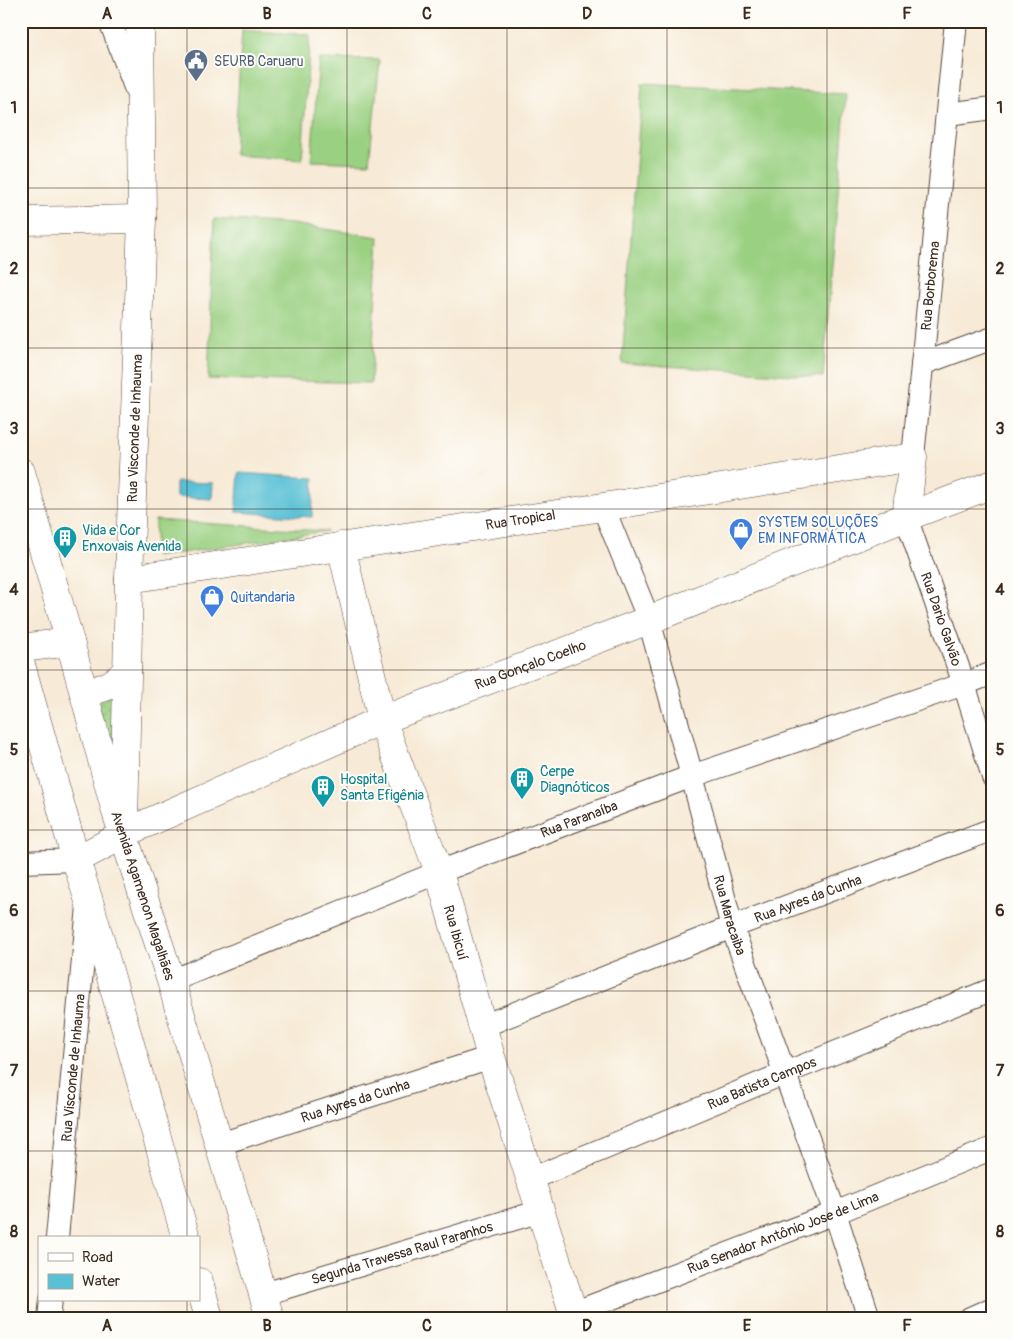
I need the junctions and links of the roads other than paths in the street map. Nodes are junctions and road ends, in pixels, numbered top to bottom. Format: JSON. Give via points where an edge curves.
{"nodes":[{"id":1,"x":110,"y":21,"type":"edge"},
{"id":2,"x":140,"y":21,"type":"edge"},
{"id":3,"x":956,"y":21,"type":"edge"},
{"id":4,"x":140,"y":102,"type":"junction"},
{"id":5,"x":993,"y":108,"type":"edge"},
{"id":6,"x":947,"y":114,"type":"junction"},
{"id":7,"x":142,"y":219,"type":"junction"},
{"id":8,"x":21,"y":221,"type":"edge"},
{"id":9,"x":993,"y":338,"type":"edge"},
{"id":10,"x":922,"y":364,"type":"junction"},
{"id":11,"x":913,"y":457,"type":"junction"},
{"id":12,"x":21,"y":472,"type":"edge"},
{"id":13,"x":993,"y":484,"type":"edge"},
{"id":14,"x":603,"y":507,"type":"junction"},
{"id":15,"x":906,"y":517,"type":"junction"},
{"id":16,"x":341,"y":546,"type":"junction"},
{"id":17,"x":130,"y":579,"type":"junction"},
{"id":18,"x":649,"y":620,"type":"junction"},
{"id":19,"x":70,"y":642,"type":"junction"},
{"id":20,"x":21,"y":648,"type":"edge"},
{"id":21,"x":21,"y":665,"type":"edge"},
{"id":22,"x":127,"y":670,"type":"junction"},
{"id":23,"x":993,"y":673,"type":"edge"},
{"id":24,"x":964,"y":684,"type":"junction"},
{"id":25,"x":84,"y":692,"type":"junction"},
{"id":26,"x":382,"y":720,"type":"junction"},
{"id":27,"x":692,"y":776,"type":"junction"},
{"id":28,"x":993,"y":777,"type":"edge"},
{"id":29,"x":993,"y":829,"type":"edge"},
{"id":30,"x":123,"y":835,"type":"junction"},
{"id":31,"x":76,"y":860,"type":"junction"},
{"id":32,"x":21,"y":862,"type":"edge"},
{"id":33,"x":439,"y":872,"type":"junction"},
{"id":34,"x":88,"y":898,"type":"junction"},
{"id":35,"x":732,"y":927,"type":"junction"},
{"id":36,"x":171,"y":981,"type":"junction"},
{"id":37,"x":993,"y":989,"type":"edge"},
{"id":38,"x":483,"y":1026,"type":"junction"},
{"id":39,"x":491,"y":1057,"type":"junction"},
{"id":40,"x":785,"y":1073,"type":"junction"},
{"id":41,"x":220,"y":1144,"type":"junction"},
{"id":42,"x":993,"y":1148,"type":"edge"},
{"id":43,"x":531,"y":1178,"type":"junction"},
{"id":44,"x":540,"y":1211,"type":"junction"},
{"id":45,"x":835,"y":1213,"type":"junction"},
{"id":46,"x":57,"y":1236,"type":"edge"},
{"id":47,"x":185,"y":1236,"type":"edge"},
{"id":48,"x":200,"y":1286,"type":"edge"},
{"id":49,"x":51,"y":1302,"type":"edge"},
{"id":50,"x":267,"y":1306,"type":"edge"},
{"id":51,"x":993,"y":1308,"type":"edge"},
{"id":52,"x":574,"y":1315,"type":"edge"},
{"id":53,"x":49,"y":1318,"type":"edge"},
{"id":54,"x":209,"y":1318,"type":"edge"},
{"id":55,"x":868,"y":1318,"type":"edge"},
{"id":56,"x":970,"y":1318,"type":"edge"}],
"edges":[{"from":1,"to":4,"type":"street"},
{"from":2,"to":4,"type":"street","name":"Rua Visconde de Inhauma"},
{"from":3,"to":6,"type":"street","name":"Rua Borborema"},
{"from":4,"to":7,"type":"street","name":"Rua Visconde de Inhauma"},
{"from":5,"to":6,"type":"street"},
{"from":6,"to":10,"type":"street","name":"Rua Borborema"},
{"from":7,"to":8,"type":"street"},
{"from":7,"to":17,"type":"street","name":"Rua Visconde de Inhauma"},
{"from":9,"to":10,"type":"street"},
{"from":10,"to":11,"type":"street","name":"Rua Borborema"},
{"from":11,"to":14,"type":"street","name":"Rua Tropical"},
{"from":11,"to":15,"type":"street","name":"Rua Dario Galvão"},
{"from":12,"to":19,"type":"street","name":"Avenida Agamenon Magalhães"},
{"from":13,"to":15,"type":"street","name":"Rua Gonçalo Coelho"},
{"from":14,"to":16,"type":"street","name":"Rua Tropical"},
{"from":14,"to":18,"type":"street","name":"Rua Maracaiba"},
{"from":15,"to":18,"type":"street","name":"Rua Gonçalo Coelho"},
{"from":15,"to":24,"type":"street","name":"Rua Dario Galvão"},
{"from":16,"to":17,"type":"street","name":"Rua Tropical"},
{"from":16,"to":26,"type":"street","name":"Rua Ibicuí"},
{"from":17,"to":22,"type":"street","name":"Rua Visconde de Inhauma"},
{"from":18,"to":26,"type":"street","name":"Rua Gonçalo Coelho"},
{"from":18,"to":27,"type":"street","name":"Rua Maracaiba"},
{"from":19,"to":20,"type":"street"},
{"from":19,"to":25,"type":"street","name":"Avenida Agamenon Magalhães"},
{"from":21,"to":31,"type":"street"},
{"from":22,"to":25,"type":"street","via":[[110,685]]},
{"from":22,"to":30,"type":"street","name":"Rua Visconde de Inhauma"},
{"from":23,"to":24,"type":"street","name":"Rua Paranaíba"},
{"from":24,"to":27,"type":"street","name":"Rua Paranaíba"},
{"from":24,"to":28,"type":"street","name":"Rua Dario Galvão"},
{"from":25,"to":30,"type":"street","name":"Avenida Agamenon Magalhães"},
{"from":26,"to":30,"type":"street","name":"Rua Gonçalo Coelho"},
{"from":26,"to":33,"type":"street","name":"Rua Ibicuí"},
{"from":27,"to":33,"type":"street","name":"Rua Paranaíba"},
{"from":27,"to":35,"type":"street","name":"Rua Maracaiba"},
{"from":29,"to":35,"type":"street","name":"Rua Ayres da Cunha"},
{"from":30,"to":31,"type":"street","name":"Rua Gonçalo Coelho"},
{"from":30,"to":36,"type":"street","name":"Avenida Agamenon Magalhães"},
{"from":31,"to":32,"type":"street"},
{"from":31,"to":34,"type":"street"},
{"from":33,"to":36,"type":"street","name":"Rua Paranaíba"},
{"from":33,"to":38,"type":"street","name":"Rua Ibicuí"},
{"from":34,"to":46,"type":"street","name":"Rua Visconde de Inhauma"},
{"from":34,"to":47,"type":"street"},
{"from":35,"to":38,"type":"street","name":"Rua Ayres da Cunha"},
{"from":35,"to":40,"type":"street","name":"Rua Maracaiba"},
{"from":36,"to":41,"type":"street","name":"Avenida Agamenon Magalhães"},
{"from":37,"to":40,"type":"street","name":"Rua Batista Campos"},
{"from":38,"to":39,"type":"street","name":"Rua Ibicuí"},
{"from":39,"to":41,"type":"street","name":"Rua Ayres da Cunha"},
{"from":39,"to":43,"type":"street","name":"Rua Ibicuí"},
{"from":40,"to":43,"type":"street","name":"Rua Batista Campos"},
{"from":40,"to":45,"type":"street","name":"Rua Maracaiba"},
{"from":41,"to":50,"type":"street","name":"Avenida Agamenon Magalhães"},
{"from":42,"to":45,"type":"street","name":"Rua Senador Antônio Jose de Lima"},
{"from":43,"to":44,"type":"street","name":"Rua Ibicuí"},
{"from":44,"to":50,"type":"street","name":"Segunda Travessa Raul Paranhos"},
{"from":44,"to":52,"type":"street","name":"Rua Ibicuí"},
{"from":45,"to":52,"type":"street","name":"Rua Senador Antônio Jose de Lima"},
{"from":45,"to":55,"type":"street","name":"Rua Maracaiba"},
{"from":48,"to":54,"type":"street"},
{"from":49,"to":53,"type":"street"},
{"from":51,"to":56,"type":"street"}]}
